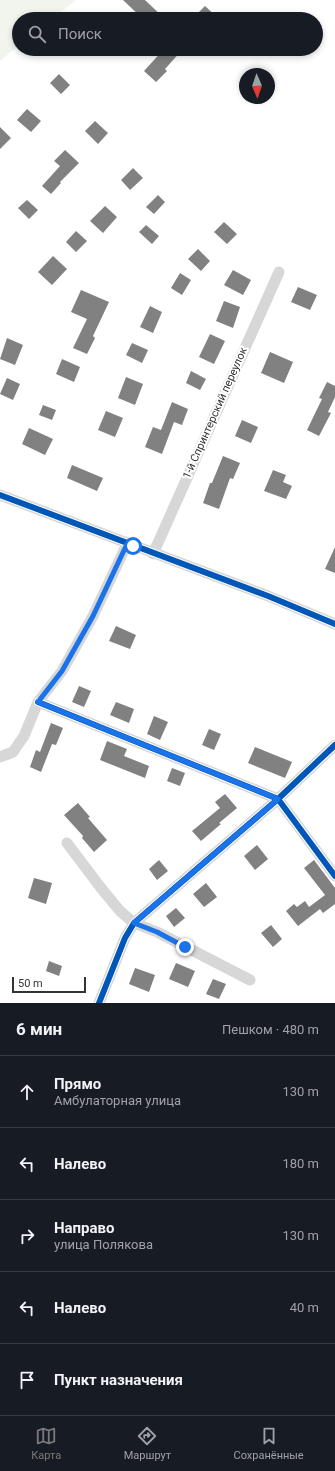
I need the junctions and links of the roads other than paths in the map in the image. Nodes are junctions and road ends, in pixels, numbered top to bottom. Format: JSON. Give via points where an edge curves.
{"nodes":[{"id":1,"x":279,"y":272,"type":"dead end"},
{"id":2,"x":0,"y":495,"type":"edge"},
{"id":3,"x":127,"y":544,"type":"junction"},
{"id":4,"x":153,"y":554,"type":"junction"},
{"id":5,"x":335,"y":624,"type":"edge"},
{"id":6,"x":38,"y":702,"type":"junction"},
{"id":7,"x":335,"y":745,"type":"edge"},
{"id":8,"x":0,"y":757,"type":"edge"},
{"id":9,"x":278,"y":799,"type":"junction"},
{"id":10,"x":66,"y":843,"type":"dead end"},
{"id":11,"x":335,"y":876,"type":"edge"},
{"id":12,"x":134,"y":923,"type":"junction"},
{"id":13,"x":250,"y":980,"type":"dead end"},
{"id":14,"x":99,"y":1003,"type":"edge"}],
"edges":[{"from":1,"to":4,"type":"street","name":"1-й Спринтерский переулок"},
{"from":2,"to":3,"type":"street"},
{"from":3,"to":4,"type":"street"},
{"from":3,"to":6,"type":"street","via":[[93,616],[62,671]]},
{"from":4,"to":5,"type":"street","via":[[268,596]]},
{"from":6,"to":8,"type":"street","via":[[24,736],[13,752]]},
{"from":6,"to":9,"type":"street"},
{"from":7,"to":9,"type":"street"},
{"from":9,"to":11,"type":"street"},
{"from":9,"to":12,"type":"street"},
{"from":10,"to":12,"type":"street","via":[[120,911]]},
{"from":12,"to":13,"type":"street","via":[[157,932]]},
{"from":12,"to":14,"type":"street","via":[[125,938]]}]}
